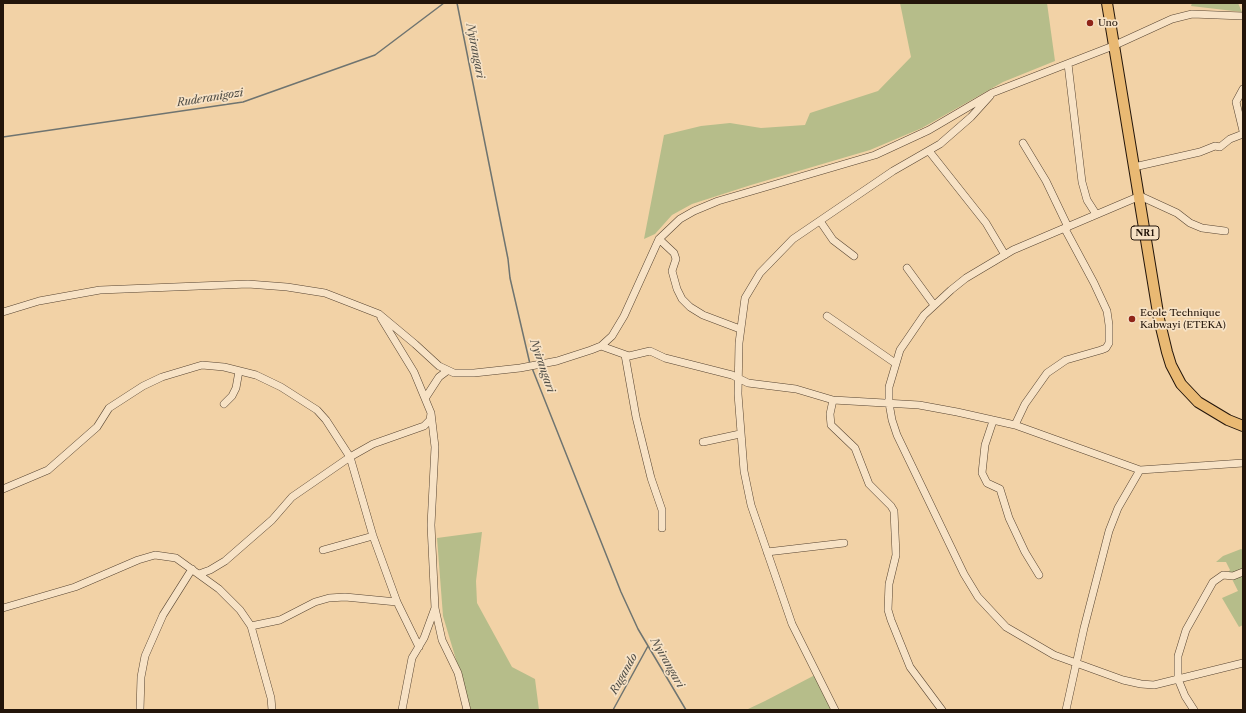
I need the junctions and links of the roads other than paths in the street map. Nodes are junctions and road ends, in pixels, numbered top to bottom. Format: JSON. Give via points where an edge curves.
{"nodes":[{"id":1,"x":1107,"y":3,"type":"edge"},
{"id":2,"x":1243,"y":16,"type":"edge"},
{"id":3,"x":1113,"y":46,"type":"junction"},
{"id":4,"x":1068,"y":64,"type":"junction"},
{"id":5,"x":1243,"y":89,"type":"edge"},
{"id":6,"x":992,"y":93,"type":"junction"},
{"id":7,"x":1243,"y":131,"type":"edge"},
{"id":8,"x":1243,"y":134,"type":"edge"},
{"id":9,"x":1023,"y":143,"type":"dead end"},
{"id":10,"x":929,"y":151,"type":"junction"},
{"id":11,"x":1134,"y":167,"type":"junction"},
{"id":12,"x":1140,"y":196,"type":"junction"},
{"id":13,"x":1096,"y":214,"type":"junction"},
{"id":14,"x":820,"y":221,"type":"junction"},
{"id":15,"x":1066,"y":228,"type":"junction"},
{"id":16,"x":1225,"y":231,"type":"dead end"},
{"id":17,"x":659,"y":239,"type":"junction"},
{"id":18,"x":1004,"y":255,"type":"junction"},
{"id":19,"x":854,"y":256,"type":"dead end"},
{"id":20,"x":907,"y":268,"type":"dead end"},
{"id":21,"x":934,"y":305,"type":"junction"},
{"id":22,"x":3,"y":312,"type":"edge"},
{"id":23,"x":379,"y":314,"type":"junction"},
{"id":24,"x":827,"y":316,"type":"dead end"},
{"id":25,"x":740,"y":328,"type":"junction"},
{"id":26,"x":601,"y":346,"type":"junction"},
{"id":27,"x":625,"y":355,"type":"junction"},
{"id":28,"x":895,"y":363,"type":"junction"},
{"id":29,"x":239,"y":371,"type":"junction"},
{"id":30,"x":447,"y":371,"type":"junction"},
{"id":31,"x":738,"y":378,"type":"junction"},
{"id":32,"x":426,"y":397,"type":"junction"},
{"id":33,"x":833,"y":400,"type":"junction"},
{"id":34,"x":889,"y":403,"type":"junction"},
{"id":35,"x":224,"y":404,"type":"dead end"},
{"id":36,"x":431,"y":413,"type":"junction"},
{"id":37,"x":993,"y":421,"type":"junction"},
{"id":38,"x":1015,"y":425,"type":"junction"},
{"id":39,"x":1243,"y":426,"type":"edge"},
{"id":40,"x":740,"y":434,"type":"junction"},
{"id":41,"x":703,"y":442,"type":"dead end"},
{"id":42,"x":350,"y":456,"type":"junction"},
{"id":43,"x":1243,"y":463,"type":"edge"},
{"id":44,"x":1140,"y":470,"type":"junction"},
{"id":45,"x":3,"y":489,"type":"edge"},
{"id":46,"x":662,"y":528,"type":"dead end"},
{"id":47,"x":373,"y":536,"type":"junction"},
{"id":48,"x":844,"y":542,"type":"dead end"},
{"id":49,"x":323,"y":550,"type":"dead end"},
{"id":50,"x":767,"y":552,"type":"junction"},
{"id":51,"x":192,"y":569,"type":"junction"},
{"id":52,"x":1243,"y":572,"type":"edge"},
{"id":53,"x":199,"y":574,"type":"junction"},
{"id":54,"x":1039,"y":575,"type":"dead end"},
{"id":55,"x":397,"y":602,"type":"junction"},
{"id":56,"x":3,"y":608,"type":"edge"},
{"id":57,"x":435,"y":608,"type":"junction"},
{"id":58,"x":251,"y":626,"type":"junction"},
{"id":59,"x":419,"y":647,"type":"junction"},
{"id":60,"x":1076,"y":663,"type":"junction"},
{"id":61,"x":1243,"y":663,"type":"edge"},
{"id":62,"x":1178,"y":679,"type":"junction"},
{"id":63,"x":140,"y":710,"type":"edge"},
{"id":64,"x":272,"y":710,"type":"edge"},
{"id":65,"x":402,"y":710,"type":"edge"},
{"id":66,"x":467,"y":710,"type":"edge"},
{"id":67,"x":835,"y":710,"type":"edge"},
{"id":68,"x":942,"y":710,"type":"edge"},
{"id":69,"x":1066,"y":710,"type":"edge"},
{"id":70,"x":1194,"y":710,"type":"edge"}],
"edges":[{"from":1,"to":3,"type":"highway","number":"NR1"},
{"from":2,"to":3,"type":"street","via":[[1192,14],[1172,19]]},
{"from":3,"to":4,"type":"street"},
{"from":3,"to":11,"type":"highway","number":"NR1"},
{"from":4,"to":6,"type":"street"},
{"from":4,"to":13,"type":"street","via":[[1082,182],[1087,200]]},
{"from":5,"to":7,"type":"street","via":[[1236,102]]},
{"from":6,"to":10,"type":"street","via":[[958,130]]},
{"from":6,"to":17,"type":"street","via":[[929,130],[875,154],[706,205],[680,219]]},
{"from":8,"to":11,"type":"street","via":[[1230,139],[1220,147],[1215,146],[1200,152]]},
{"from":9,"to":15,"type":"street","via":[[1046,180]]},
{"from":10,"to":14,"type":"street","via":[[893,171]]},
{"from":10,"to":18,"type":"street","via":[[986,223]]},
{"from":11,"to":12,"type":"highway","number":"NR1"},
{"from":12,"to":13,"type":"street"},
{"from":12,"to":16,"type":"street","via":[[1202,228]]},
{"from":12,"to":39,"type":"highway","number":"NR1","via":[[1159,319],[1171,365],[1182,384],[1198,402]]},
{"from":13,"to":15,"type":"street"},
{"from":14,"to":19,"type":"street","via":[[833,240]]},
{"from":14,"to":25,"type":"street","via":[[793,239],[760,273],[745,298]]},
{"from":15,"to":18,"type":"street"},
{"from":15,"to":38,"type":"street","via":[[1106,309],[1109,343],[1106,348],[1066,360],[1047,372],[1025,404]]},
{"from":17,"to":25,"type":"street","via":[[674,253],[676,259],[672,271],[682,299],[704,315]]},
{"from":17,"to":26,"type":"street","via":[[617,330]]},
{"from":18,"to":21,"type":"street","via":[[966,278]]},
{"from":20,"to":21,"type":"street"},
{"from":21,"to":28,"type":"street","via":[[907,339]]},
{"from":22,"to":23,"type":"street","via":[[39,301],[100,290],[248,284],[325,293]]},
{"from":23,"to":30,"type":"street"},
{"from":23,"to":32,"type":"street"},
{"from":24,"to":28,"type":"street"},
{"from":25,"to":31,"type":"street"},
{"from":26,"to":27,"type":"street"},
{"from":26,"to":30,"type":"street","via":[[558,361],[520,368],[463,374]]},
{"from":27,"to":31,"type":"street","via":[[632,356],[650,351],[665,358]]},
{"from":27,"to":46,"type":"street","via":[[636,417],[662,510]]},
{"from":28,"to":34,"type":"street","via":[[889,387]]},
{"from":29,"to":35,"type":"street","via":[[236,388]]},
{"from":29,"to":42,"type":"street","via":[[256,375],[281,387],[317,410]]},
{"from":29,"to":45,"type":"street","via":[[202,365],[162,377],[109,408],[93,431],[48,470]]},
{"from":30,"to":32,"type":"street","via":[[439,377]]},
{"from":31,"to":33,"type":"street","via":[[755,385],[796,389]]},
{"from":31,"to":40,"type":"street"},
{"from":32,"to":36,"type":"street"},
{"from":33,"to":34,"type":"street"},
{"from":33,"to":68,"type":"street","via":[[831,425],[855,448],[869,484],[894,511],[896,555],[889,584],[888,610],[910,667]]},
{"from":34,"to":37,"type":"street","via":[[919,404]]},
{"from":34,"to":60,"type":"street","via":[[897,435],[964,574],[978,597],[1016,634],[1042,649]]},
{"from":36,"to":42,"type":"street","via":[[430,420],[424,426],[373,444]]},
{"from":36,"to":57,"type":"street","via":[[435,447],[431,525]]},
{"from":37,"to":38,"type":"street"},
{"from":37,"to":54,"type":"street","via":[[982,458],[982,473],[987,483],[1000,488],[1009,518]]},
{"from":38,"to":44,"type":"street"},
{"from":40,"to":41,"type":"street"},
{"from":40,"to":50,"type":"street","via":[[751,505]]},
{"from":42,"to":47,"type":"street"},
{"from":42,"to":53,"type":"street","via":[[292,497],[272,520],[225,561]]},
{"from":43,"to":44,"type":"street"},
{"from":44,"to":60,"type":"street","via":[[1118,508],[1109,531]]},
{"from":47,"to":49,"type":"street"},
{"from":47,"to":55,"type":"street"},
{"from":48,"to":50,"type":"street"},
{"from":50,"to":67,"type":"street","via":[[792,624]]},
{"from":51,"to":53,"type":"street"},
{"from":51,"to":56,"type":"street","via":[[176,558],[155,555],[75,587]]},
{"from":51,"to":63,"type":"street","via":[[163,615],[146,656],[141,678]]},
{"from":52,"to":62,"type":"street","via":[[1233,576],[1223,575],[1213,582],[1186,630],[1178,656]]},
{"from":53,"to":58,"type":"street","via":[[219,588]]},
{"from":55,"to":58,"type":"street","via":[[329,598],[315,602],[284,619]]},
{"from":55,"to":59,"type":"street"},
{"from":57,"to":59,"type":"street"},
{"from":57,"to":66,"type":"street","via":[[442,640],[458,673]]},
{"from":58,"to":64,"type":"street"},
{"from":59,"to":65,"type":"street","via":[[411,660]]},
{"from":60,"to":62,"type":"street","via":[[1142,684],[1154,685]]},
{"from":60,"to":69,"type":"street"},
{"from":61,"to":62,"type":"street"},
{"from":62,"to":70,"type":"street"}]}
